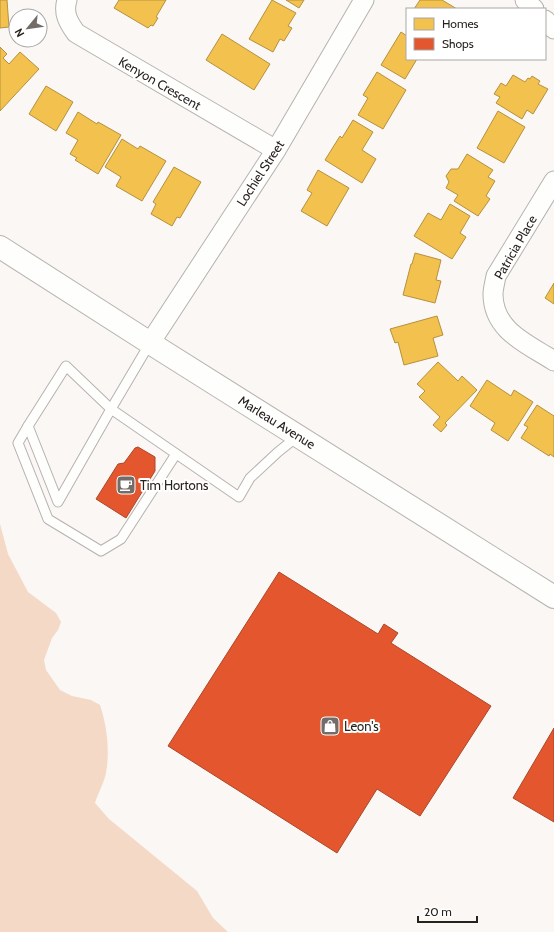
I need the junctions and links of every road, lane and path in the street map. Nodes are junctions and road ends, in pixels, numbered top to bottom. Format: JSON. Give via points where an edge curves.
{"nodes":[{"id":1,"x":67,"y":0,"type":"edge"},
{"id":2,"x":364,"y":0,"type":"edge"},
{"id":3,"x":525,"y":0,"type":"edge"},
{"id":4,"x":533,"y":8,"type":"edge"},
{"id":5,"x":546,"y":21,"type":"edge"},
{"id":6,"x":554,"y":29,"type":"edge"},
{"id":7,"x":276,"y":150,"type":"junction"},
{"id":8,"x":554,"y":181,"type":"edge"},
{"id":9,"x":0,"y":247,"type":"edge"},
{"id":10,"x":150,"y":343,"type":"junction"},
{"id":11,"x":554,"y":361,"type":"edge"},
{"id":12,"x":111,"y":409,"type":"junction"},
{"id":13,"x":28,"y":426,"type":"junction"},
{"id":14,"x":299,"y":436,"type":"junction"},
{"id":15,"x":176,"y":454,"type":"junction"},
{"id":16,"x":554,"y":597,"type":"edge"}],
"edges":[{"from":1,"to":7,"type":"street","name":"Kenyon Crescent","via":[[65,7],[68,21],[76,33]]},
{"from":2,"to":7,"type":"street","name":"Lochiel Street"},
{"from":3,"to":4,"type":"street"},
{"from":5,"to":6,"type":"street"},
{"from":7,"to":10,"type":"street","name":"Lochiel Street"},
{"from":8,"to":11,"type":"street","name":"Patricia Place","via":[[496,276],[492,293],[497,315],[507,330]]},
{"from":9,"to":10,"type":"main road","name":"Marleau Avenue"},
{"from":10,"to":12,"type":"lane"},
{"from":10,"to":14,"type":"main road","name":"Marleau Avenue"},
{"from":12,"to":13,"type":"lane","via":[[66,366]]},
{"from":12,"to":13,"type":"lane","via":[[58,502]]},
{"from":12,"to":15,"type":"lane"},
{"from":13,"to":15,"type":"lane","via":[[18,443],[48,519],[101,550],[121,540]]},
{"from":14,"to":15,"type":"lane","via":[[250,478],[239,497]]},
{"from":14,"to":16,"type":"main road","name":"Marleau Avenue"}]}
